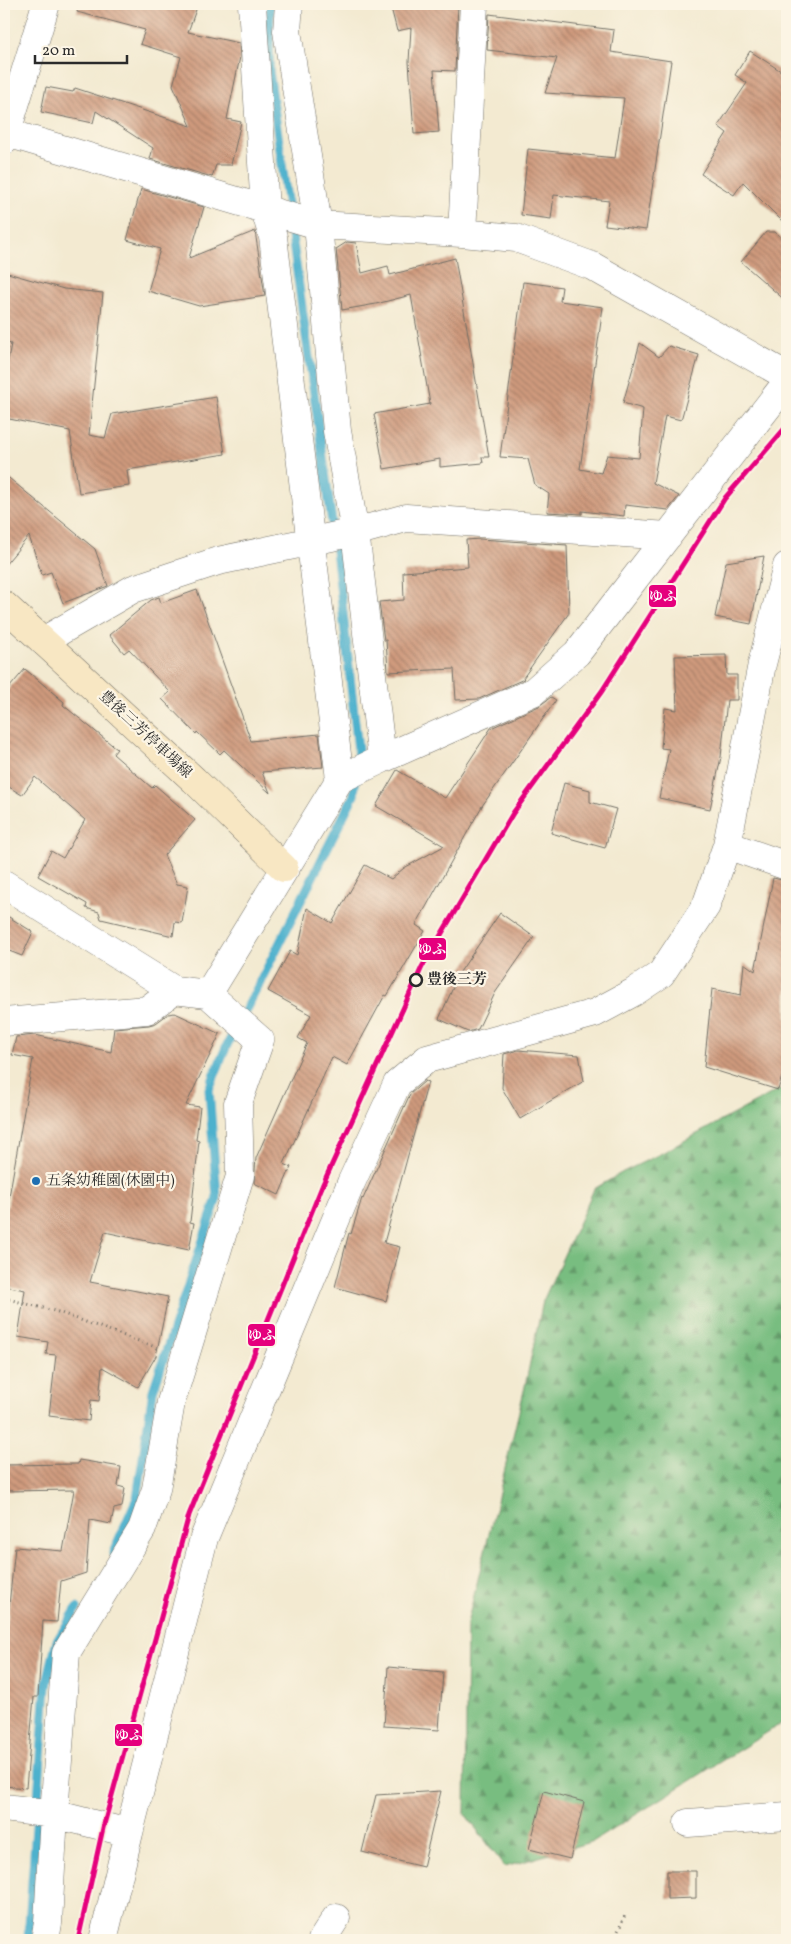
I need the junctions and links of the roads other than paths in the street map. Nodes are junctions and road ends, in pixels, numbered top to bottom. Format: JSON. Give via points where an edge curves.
{"nodes":[{"id":1,"x":46,"y":4,"type":"edge"},
{"id":2,"x":252,"y":4,"type":"edge"},
{"id":3,"x":289,"y":4,"type":"edge"},
{"id":4,"x":474,"y":4,"type":"edge"},
{"id":5,"x":5,"y":135,"type":"edge"},
{"id":6,"x":264,"y":210,"type":"junction"},
{"id":7,"x":318,"y":225,"type":"junction"},
{"id":8,"x":462,"y":233,"type":"junction"},
{"id":9,"x":787,"y":376,"type":"edge"},
{"id":10,"x":787,"y":382,"type":"edge"},
{"id":11,"x":355,"y":532,"type":"junction"},
{"id":12,"x":668,"y":536,"type":"junction"},
{"id":13,"x":312,"y":542,"type":"junction"},
{"id":14,"x":787,"y":566,"type":"edge"},
{"id":15,"x":4,"y":605,"type":"edge"},
{"id":16,"x":43,"y":641,"type":"junction"},
{"id":17,"x":382,"y":758,"type":"junction"},
{"id":18,"x":340,"y":779,"type":"junction"},
{"id":19,"x":727,"y":845,"type":"junction"},
{"id":20,"x":787,"y":866,"type":"edge"},
{"id":21,"x":284,"y":868,"type":"junction"},
{"id":22,"x":4,"y":884,"type":"edge"},
{"id":23,"x":174,"y":990,"type":"junction"},
{"id":24,"x":208,"y":994,"type":"junction"},
{"id":25,"x":4,"y":1022,"type":"edge"},
{"id":26,"x":15,"y":1809,"type":"edge"},
{"id":27,"x":54,"y":1814,"type":"junction"},
{"id":28,"x":787,"y":1816,"type":"edge"},
{"id":29,"x":688,"y":1823,"type":"dead end"},
{"id":30,"x":129,"y":1833,"type":"junction"},
{"id":31,"x":336,"y":1918,"type":"dead end"},
{"id":32,"x":45,"y":1940,"type":"edge"},
{"id":33,"x":103,"y":1940,"type":"edge"},
{"id":34,"x":322,"y":1940,"type":"edge"}],
"edges":[{"from":1,"to":5,"type":"street"},
{"from":2,"to":6,"type":"street"},
{"from":3,"to":7,"type":"street","via":[[287,31]]},
{"from":4,"to":8,"type":"street"},
{"from":5,"to":6,"type":"street"},
{"from":6,"to":7,"type":"street"},
{"from":6,"to":13,"type":"street","via":[[273,237]]},
{"from":7,"to":8,"type":"street"},
{"from":7,"to":11,"type":"street","via":[[337,431]]},
{"from":8,"to":9,"type":"street","via":[[516,238],[592,266]]},
{"from":10,"to":12,"type":"street"},
{"from":11,"to":12,"type":"street","via":[[406,518]]},
{"from":11,"to":13,"type":"street"},
{"from":11,"to":17,"type":"street"},
{"from":12,"to":17,"type":"street","via":[[577,652],[534,692]]},
{"from":13,"to":16,"type":"street","via":[[218,561],[133,589]]},
{"from":13,"to":18,"type":"street"},
{"from":14,"to":19,"type":"street","via":[[762,664]]},
{"from":15,"to":16,"type":"main road","name":"豊後三芳停車場線"},
{"from":16,"to":21,"type":"main road","name":"豊後三芳停車場線"},
{"from":17,"to":18,"type":"street"},
{"from":18,"to":21,"type":"street"},
{"from":19,"to":20,"type":"street"},
{"from":19,"to":30,"type":"street","via":[[706,906],[661,974],[595,1013],[427,1059],[397,1084],[351,1183],[204,1538]]},
{"from":21,"to":24,"type":"street"},
{"from":22,"to":23,"type":"street"},
{"from":23,"to":24,"type":"street"},
{"from":23,"to":25,"type":"street","via":[[147,1010]]},
{"from":24,"to":27,"type":"street","via":[[260,1040],[238,1103],[240,1176],[171,1402],[156,1489],[142,1529],[66,1653]]},
{"from":26,"to":27,"type":"street"},
{"from":27,"to":30,"type":"street"},
{"from":27,"to":32,"type":"street"},
{"from":28,"to":29,"type":"street"},
{"from":30,"to":33,"type":"street"},
{"from":31,"to":34,"type":"street"}]}
